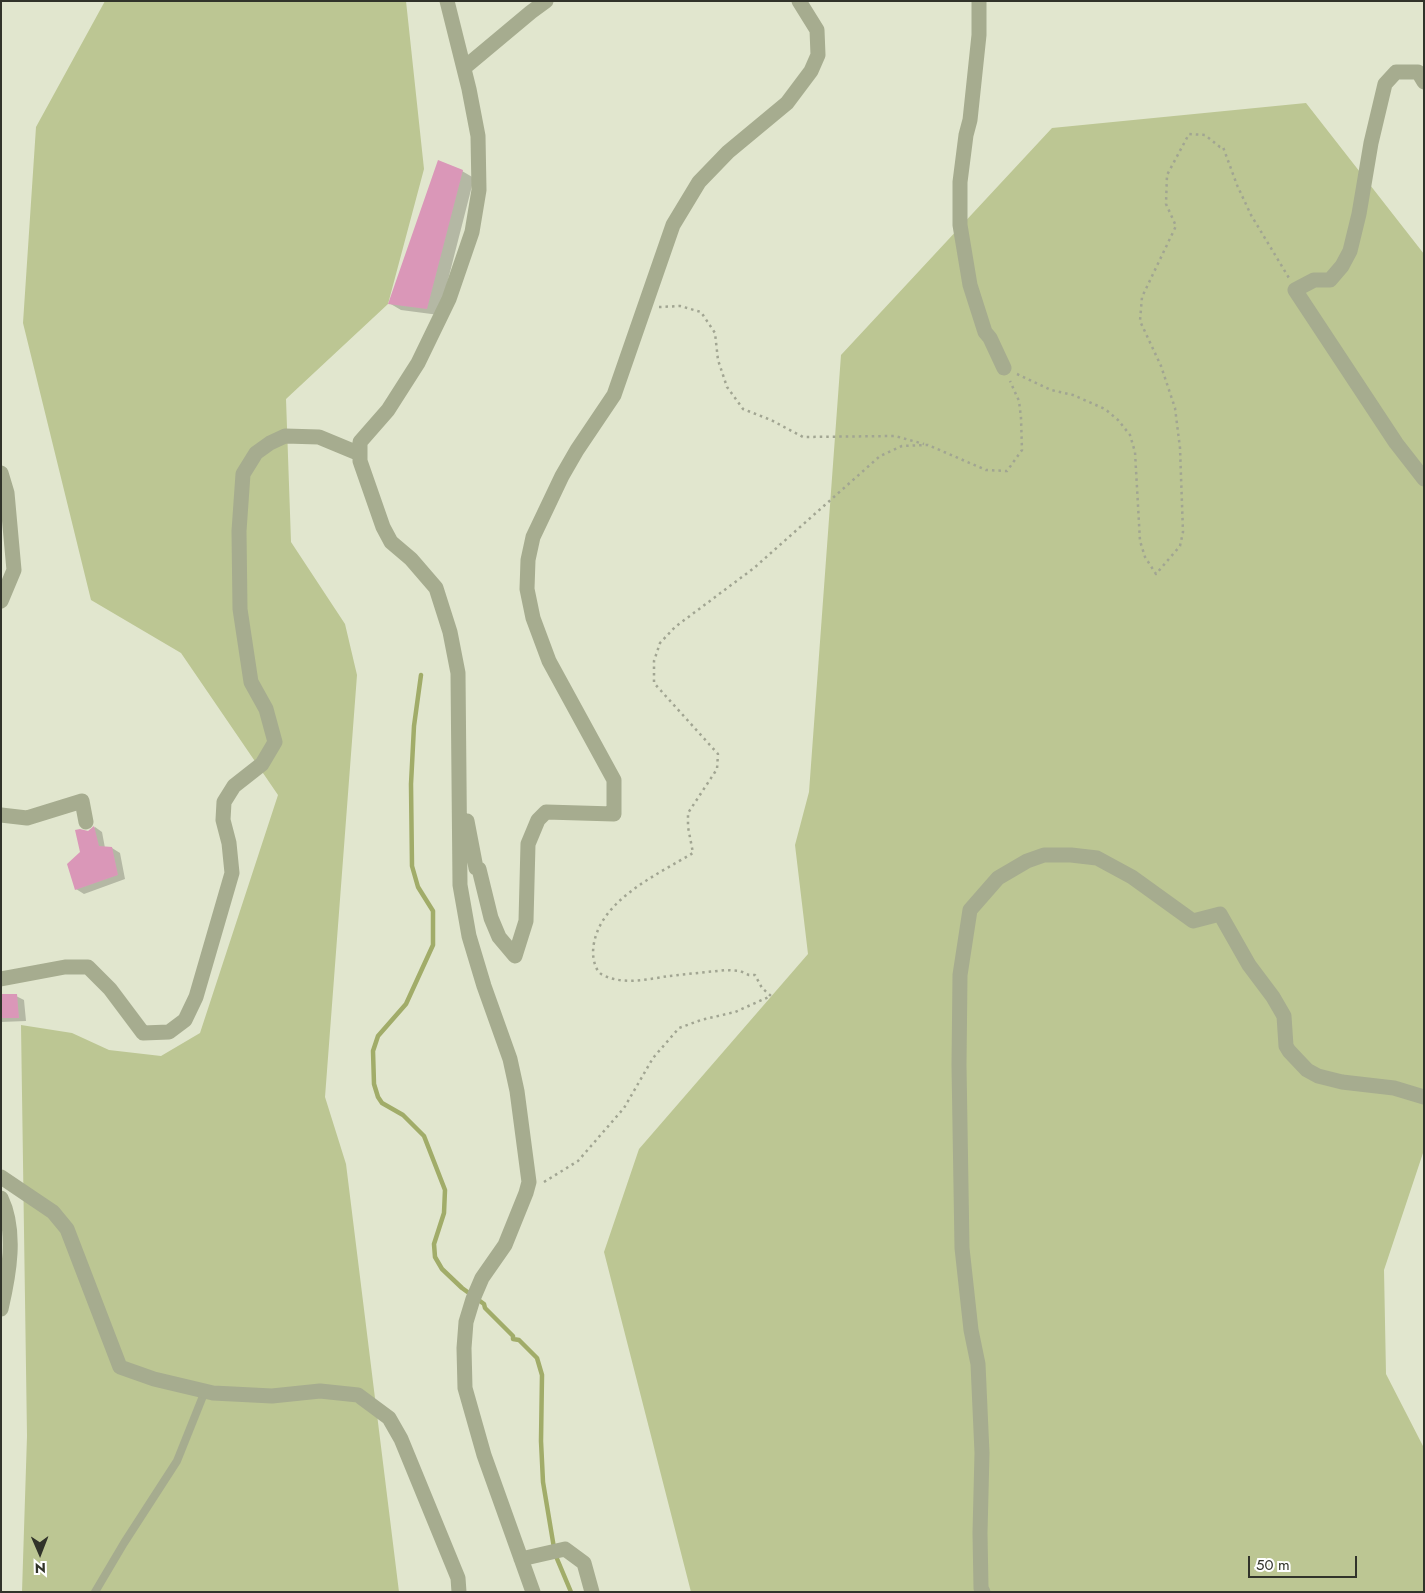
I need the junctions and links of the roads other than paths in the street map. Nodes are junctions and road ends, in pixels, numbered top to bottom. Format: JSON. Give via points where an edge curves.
{"nodes":[{"id":1,"x":448,"y":1,"type":"edge"},
{"id":2,"x":546,"y":1,"type":"edge"},
{"id":3,"x":799,"y":1,"type":"edge"},
{"id":4,"x":979,"y":1,"type":"edge"},
{"id":5,"x":464,"y":68,"type":"junction"},
{"id":6,"x":1424,"y":82,"type":"edge"},
{"id":7,"x":1004,"y":368,"type":"road end"},
{"id":8,"x":360,"y":454,"type":"junction"},
{"id":9,"x":1,"y":473,"type":"edge"},
{"id":10,"x":1424,"y":479,"type":"edge"},
{"id":11,"x":1,"y":601,"type":"edge"},
{"id":12,"x":460,"y":788,"type":"junction"},
{"id":13,"x":1,"y":815,"type":"edge"},
{"id":14,"x":86,"y":822,"type":"dead end"},
{"id":15,"x":1,"y":978,"type":"edge"},
{"id":16,"x":1424,"y":1098,"type":"edge"},
{"id":17,"x":1,"y":1178,"type":"edge"},
{"id":18,"x":1,"y":1198,"type":"edge"},
{"id":19,"x":1,"y":1309,"type":"edge"},
{"id":20,"x":205,"y":1391,"type":"junction"},
{"id":21,"x":521,"y":1558,"type":"junction"},
{"id":22,"x":95,"y":1592,"type":"edge"},
{"id":23,"x":459,"y":1592,"type":"edge"},
{"id":24,"x":533,"y":1592,"type":"edge"},
{"id":25,"x":592,"y":1592,"type":"edge"},
{"id":26,"x":983,"y":1592,"type":"edge"}],
"edges":[{"from":1,"to":5,"type":"street"},
{"from":2,"to":5,"type":"street"},
{"from":3,"to":12,"type":"street","via":[[817,30],[818,55],[811,71],[787,103],[728,152],[699,182],[673,225],[614,395],[576,450],[533,537],[527,589],[533,618],[549,660],[614,780],[614,814],[546,812],[538,820],[528,844],[526,922],[514,956],[499,937],[491,918],[479,869],[476,868]]},
{"from":4,"to":7,"type":"street","via":[[980,35],[960,182],[960,225],[970,285],[985,332]]},
{"from":5,"to":8,"type":"street","via":[[478,136],[479,190],[472,232],[449,299],[418,363],[388,410],[360,442]]},
{"from":6,"to":10,"type":"street","via":[[1418,72],[1396,72],[1385,84],[1350,251],[1330,280],[1314,280],[1295,290],[1396,443]]},
{"from":8,"to":12,"type":"street","via":[[383,527],[391,542],[436,588],[450,632],[458,673]]},
{"from":8,"to":15,"type":"street","via":[[319,437],[285,436],[256,453],[243,474],[239,531],[240,609],[251,682],[266,709],[275,742],[262,764],[234,786],[224,802],[223,820],[232,873],[196,997],[185,1020],[168,1032],[143,1033],[110,989],[88,967],[65,966]]},
{"from":9,"to":11,"type":"street","via":[[8,493],[14,570]]},
{"from":12,"to":21,"type":"street","via":[[460,885],[469,936],[510,1059],[530,1182],[505,1245],[482,1278],[473,1299],[466,1322],[465,1388],[484,1455]]},
{"from":13,"to":14,"type":"street","via":[[27,818],[82,801]]},
{"from":16,"to":26,"type":"street","via":[[1394,1088],[1342,1082],[1307,1070],[1286,1046],[1284,1016],[1249,965],[1220,914],[1193,921],[1132,877],[1097,858],[1044,855],[1026,861],[998,878],[970,910],[960,975],[962,1248],[978,1364]]},
{"from":17,"to":20,"type":"street","via":[[53,1212],[67,1229],[120,1367]]},
{"from":18,"to":19,"type":"street","via":[[10,1222],[9,1276]]},
{"from":20,"to":22,"type":"lane","via":[[177,1461]]},
{"from":20,"to":23,"type":"street","via":[[272,1396],[320,1391],[358,1395],[389,1418],[401,1439],[458,1578]]},
{"from":21,"to":24,"type":"street"},
{"from":21,"to":25,"type":"street","via":[[565,1549],[584,1563]]}]}
